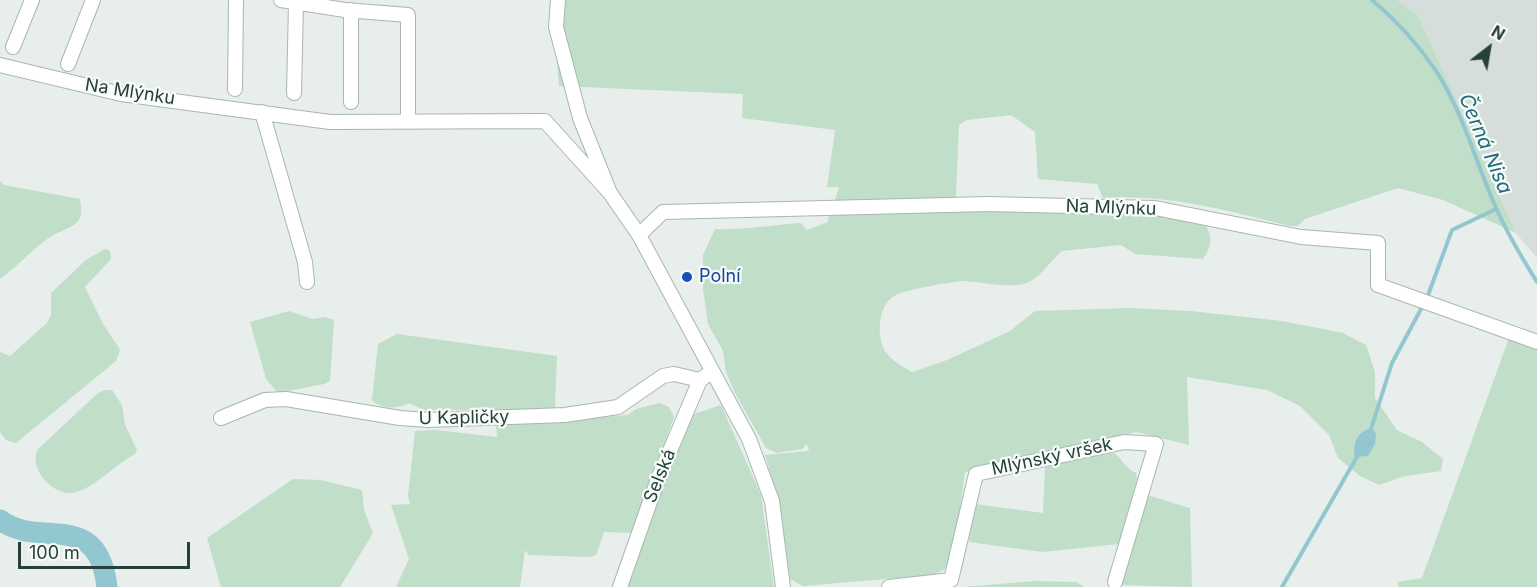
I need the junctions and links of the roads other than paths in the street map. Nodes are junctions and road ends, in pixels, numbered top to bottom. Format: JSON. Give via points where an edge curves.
{"nodes":[{"id":1,"x":32,"y":0,"type":"edge"},
{"id":2,"x":93,"y":0,"type":"edge"},
{"id":3,"x":236,"y":0,"type":"edge"},
{"id":4,"x":281,"y":0,"type":"edge"},
{"id":5,"x":408,"y":0,"type":"edge"},
{"id":6,"x":558,"y":0,"type":"edge"},
{"id":7,"x":296,"y":3,"type":"junction"},
{"id":8,"x":347,"y":7,"type":"edge"},
{"id":9,"x":408,"y":15,"type":"junction"},
{"id":10,"x":13,"y":47,"type":"dead end"},
{"id":11,"x":68,"y":64,"type":"dead end"},
{"id":12,"x":0,"y":65,"type":"edge"},
{"id":13,"x":235,"y":89,"type":"dead end"},
{"id":14,"x":294,"y":93,"type":"dead end"},
{"id":15,"x":351,"y":102,"type":"dead end"},
{"id":16,"x":262,"y":112,"type":"junction"},
{"id":17,"x":408,"y":122,"type":"junction"},
{"id":18,"x":610,"y":193,"type":"junction"},
{"id":19,"x":639,"y":235,"type":"junction"},
{"id":20,"x":307,"y":282,"type":"dead end"},
{"id":21,"x":1537,"y":342,"type":"edge"},
{"id":22,"x":705,"y":376,"type":"junction"},
{"id":23,"x":221,"y":418,"type":"dead end"},
{"id":24,"x":1115,"y":582,"type":"dead end"},
{"id":25,"x":620,"y":587,"type":"edge"},
{"id":26,"x":783,"y":587,"type":"edge"},
{"id":27,"x":889,"y":587,"type":"edge"}],
"edges":[{"from":1,"to":10,"type":"street"},
{"from":2,"to":11,"type":"street","name":"Na Mlýnku"},
{"from":3,"to":13,"type":"street"},
{"from":4,"to":7,"type":"street"},
{"from":5,"to":9,"type":"street"},
{"from":6,"to":18,"type":"street","via":[[556,27],[580,118]]},
{"from":7,"to":8,"type":"street"},
{"from":7,"to":14,"type":"street"},
{"from":8,"to":9,"type":"street"},
{"from":8,"to":15,"type":"street"},
{"from":9,"to":17,"type":"street"},
{"from":12,"to":16,"type":"street","name":"Na Mlýnku","via":[[121,94]]},
{"from":16,"to":17,"type":"street","name":"Na Mlýnku","via":[[330,122]]},
{"from":16,"to":20,"type":"street","via":[[305,262]]},
{"from":17,"to":18,"type":"street","name":"Na Mlýnku","via":[[545,121]]},
{"from":18,"to":19,"type":"street"},
{"from":19,"to":21,"type":"street","name":"Na Mlýnku","via":[[663,212],[988,204],[1155,208],[1301,237],[1378,243],[1378,285]]},
{"from":19,"to":22,"type":"street","via":[[688,324]]},
{"from":22,"to":23,"type":"street","name":"U Kapličky","via":[[663,376],[618,407],[565,415],[428,420],[286,399],[265,400]]},
{"from":22,"to":25,"type":"street","name":"Selská","via":[[658,479]]},
{"from":22,"to":26,"type":"street","via":[[748,439],[772,501]]},
{"from":24,"to":27,"type":"street","name":"Mlýnský vršek","via":[[1156,444],[1124,441],[976,474],[951,580]]}]}
